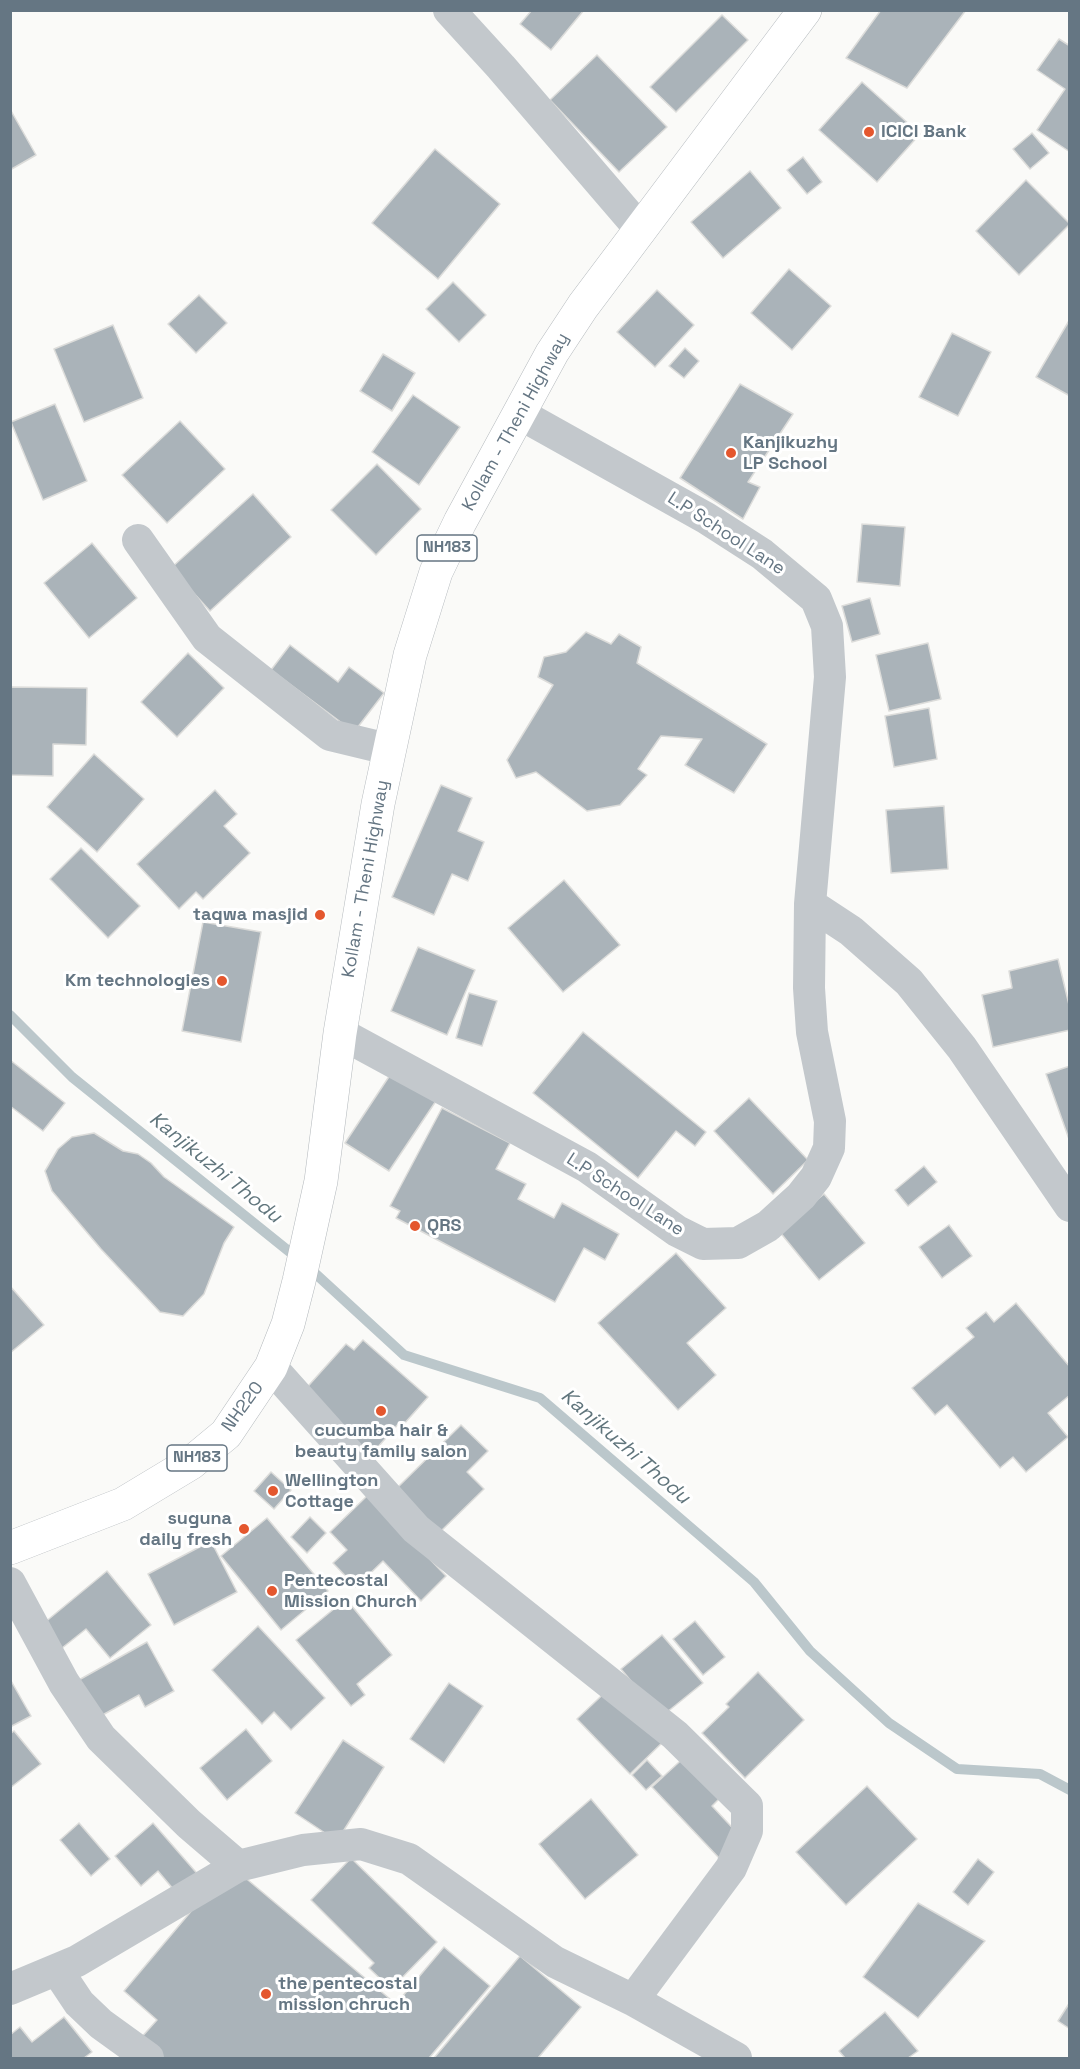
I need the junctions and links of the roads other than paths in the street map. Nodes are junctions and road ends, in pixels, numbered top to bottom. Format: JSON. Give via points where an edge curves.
{"nodes":[{"id":1,"x":449,"y":10,"type":"edge"},
{"id":2,"x":805,"y":10,"type":"edge"},
{"id":3,"x":641,"y":230,"type":"junction"},
{"id":4,"x":520,"y":414,"type":"junction"},
{"id":5,"x":138,"y":540,"type":"dead end"},
{"id":6,"x":388,"y":749,"type":"junction"},
{"id":7,"x":810,"y":904,"type":"junction"},
{"id":8,"x":340,"y":1033,"type":"junction"},
{"id":9,"x":321,"y":1181,"type":"joint"},
{"id":10,"x":1070,"y":1206,"type":"edge"},
{"id":11,"x":271,"y":1367,"type":"junction"},
{"id":12,"x":10,"y":1548,"type":"edge"},
{"id":13,"x":10,"y":1583,"type":"edge"},
{"id":14,"x":238,"y":1866,"type":"junction"},
{"id":15,"x":57,"y":1971,"type":"junction"},
{"id":16,"x":10,"y":1989,"type":"edge"},
{"id":17,"x":633,"y":2000,"type":"junction"},
{"id":18,"x":148,"y":2058,"type":"edge"},
{"id":19,"x":736,"y":2058,"type":"edge"}],
"edges":[{"from":1,"to":3,"type":"street"},
{"from":2,"to":3,"type":"highway","name":"Kollam - Theni Highway","number":"NH183"},
{"from":3,"to":4,"type":"highway","name":"Kollam - Theni Highway","number":"NH183","via":[[552,353]]},
{"from":4,"to":6,"type":"highway","name":"Kollam - Theni Highway","number":"NH183","via":[[436,572],[413,645]]},
{"from":4,"to":7,"type":"street","name":"L.P School Lane","via":[[706,518],[762,554],[816,599],[827,626],[830,676]]},
{"from":5,"to":6,"type":"street","via":[[207,638],[330,735]]},
{"from":6,"to":8,"type":"highway","name":"Kollam - Theni Highway","number":"NH183"},
{"from":7,"to":8,"type":"street","name":"L.P School Lane","via":[[812,1032],[830,1121],[829,1148],[816,1177],[801,1196],[768,1226],[738,1243],[703,1244],[694,1240],[587,1167]]},
{"from":7,"to":10,"type":"street","via":[[851,931],[909,982],[962,1048]]},
{"from":8,"to":9,"type":"highway","name":"Kollam - Theni Highway","number":"NH183"},
{"from":9,"to":11,"type":"highway","name":"NH220","number":"NH183","via":[[288,1323]]},
{"from":11,"to":12,"type":"highway","name":"NH220","number":"NH183","via":[[226,1434],[191,1463],[123,1504]]},
{"from":11,"to":17,"type":"street","via":[[416,1529],[675,1735],[747,1806],[747,1831],[731,1868]]},
{"from":13,"to":14,"type":"street","via":[[64,1683],[101,1738]]},
{"from":14,"to":15,"type":"street"},
{"from":14,"to":17,"type":"street","via":[[303,1850],[361,1844],[409,1859],[555,1962]]},
{"from":15,"to":16,"type":"street"},
{"from":15,"to":18,"type":"street","via":[[79,2003]]},
{"from":17,"to":19,"type":"street"}]}
